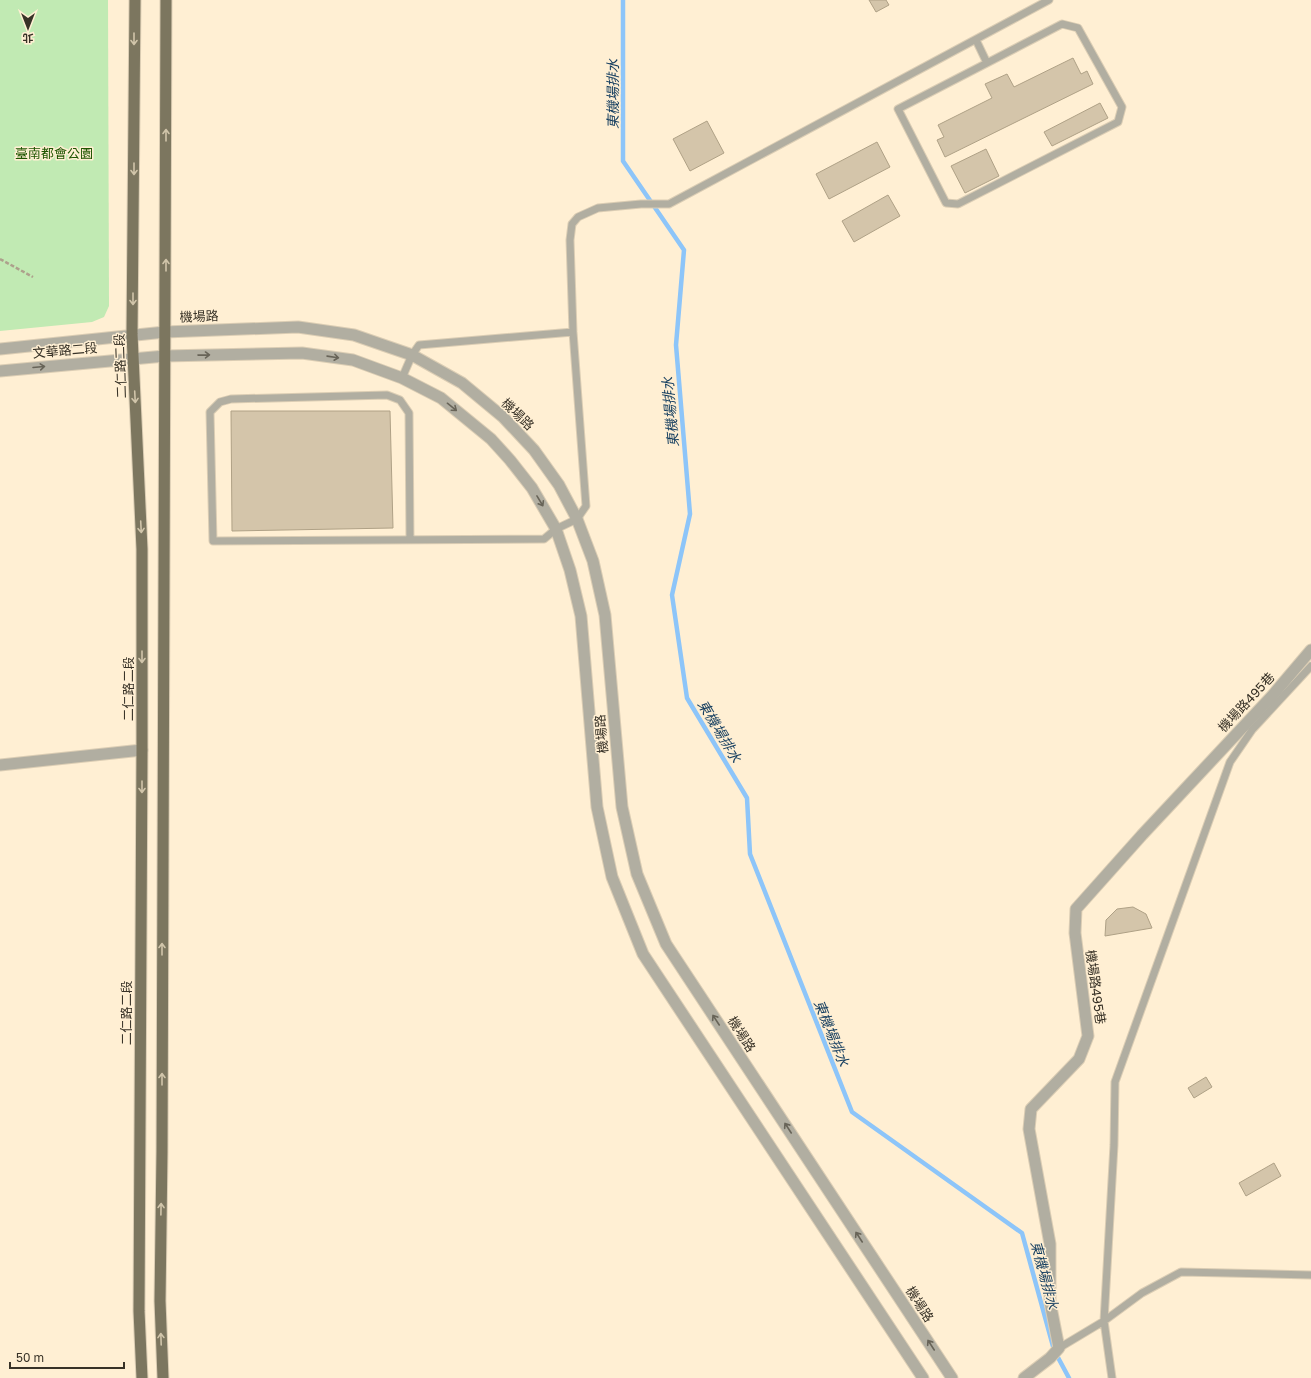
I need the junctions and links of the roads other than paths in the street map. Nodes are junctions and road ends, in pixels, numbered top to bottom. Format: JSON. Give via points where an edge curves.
{"nodes":[{"id":1,"x":135,"y":0,"type":"edge"},
{"id":2,"x":166,"y":0,"type":"edge"},
{"id":3,"x":1049,"y":0,"type":"edge"},
{"id":4,"x":976,"y":40,"type":"junction"},
{"id":5,"x":988,"y":62,"type":"junction"},
{"id":6,"x":165,"y":332,"type":"junction"},
{"id":7,"x":573,"y":332,"type":"junction"},
{"id":8,"x":132,"y":334,"type":"junction"},
{"id":9,"x":0,"y":349,"type":"edge"},
{"id":10,"x":165,"y":356,"type":"junction"},
{"id":11,"x":412,"y":356,"type":"junction"},
{"id":12,"x":133,"y":358,"type":"junction"},
{"id":13,"x":0,"y":370,"type":"edge"},
{"id":14,"x":402,"y":378,"type":"junction"},
{"id":15,"x":577,"y":519,"type":"junction"},
{"id":16,"x":556,"y":529,"type":"junction"},
{"id":17,"x":410,"y":540,"type":"junction"},
{"id":18,"x":1311,"y":650,"type":"edge"},
{"id":19,"x":1311,"y":666,"type":"edge"},
{"id":20,"x":142,"y":750,"type":"junction"},
{"id":21,"x":0,"y":766,"type":"edge"},
{"id":22,"x":1311,"y":1275,"type":"edge"},
{"id":23,"x":1104,"y":1321,"type":"junction"},
{"id":24,"x":1059,"y":1348,"type":"junction"},
{"id":25,"x":142,"y":1378,"type":"edge"},
{"id":26,"x":163,"y":1378,"type":"edge"},
{"id":27,"x":923,"y":1378,"type":"edge"},
{"id":28,"x":952,"y":1378,"type":"edge"},
{"id":29,"x":1024,"y":1378,"type":"edge"},
{"id":30,"x":1112,"y":1378,"type":"edge"}],
"edges":[{"from":1,"to":8,"type":"main road","name":"二仁路二段","one_way":true},
{"from":6,"to":2,"type":"main road","one_way":true},
{"from":3,"to":4,"type":"lane"},
{"from":4,"to":5,"type":"lane"},
{"from":4,"to":7,"type":"lane","via":[[668,204],[598,208],[578,217],[572,224],[570,240]]},
{"from":5,"to":5,"type":"lane","via":[[898,109],[946,203],[958,204],[1118,122],[1122,107],[1078,28],[1062,24]]},
{"from":6,"to":8,"type":"street","name":"機場路"},
{"from":6,"to":10,"type":"main road"},
{"from":6,"to":11,"type":"street","name":"機場路","via":[[298,327],[354,335]]},
{"from":7,"to":11,"type":"lane","via":[[419,345]]},
{"from":7,"to":15,"type":"lane","via":[[586,506]]},
{"from":8,"to":9,"type":"street","name":"文華路二段"},
{"from":8,"to":12,"type":"main road","name":"二仁路二段"},
{"from":10,"to":12,"type":"street","name":"機場路"},
{"from":10,"to":14,"type":"street","name":"機場路","one_way":true,"via":[[302,353],[353,360]]},
{"from":26,"to":10,"type":"main road","one_way":true,"via":[[160,1301]]},
{"from":11,"to":14,"type":"lane"},
{"from":11,"to":15,"type":"street","name":"機場路","via":[[462,383],[503,417],[534,450],[559,485]]},
{"from":13,"to":12,"type":"street","name":"文華路二段","one_way":true},
{"from":12,"to":20,"type":"main road","name":"二仁路二段","one_way":true,"via":[[142,549]]},
{"from":14,"to":16,"type":"street","name":"機場路","one_way":true,"via":[[441,398],[491,439],[532,488]]},
{"from":15,"to":16,"type":"lane"},
{"from":28,"to":15,"type":"street","name":"機場路","one_way":true,"via":[[666,944],[637,874],[622,808],[605,615],[593,562]]},
{"from":16,"to":17,"type":"lane","via":[[544,539]]},
{"from":16,"to":27,"type":"street","name":"機場路","via":[[570,570],[581,616],[599,815],[612,877],[643,954]]},
{"from":17,"to":17,"type":"lane","via":[[212,540],[210,412],[220,402],[231,399],[387,395],[400,400],[409,413]]},
{"from":18,"to":24,"type":"street","name":"機場路495巷","via":[[1272,696],[1076,909],[1075,933],[1088,1036],[1079,1059],[1031,1108],[1029,1129],[1050,1244],[1050,1302]]},
{"from":19,"to":23,"type":"lane","via":[[1252,730],[1230,762],[1115,1082]]},
{"from":20,"to":21,"type":"street"},
{"from":20,"to":25,"type":"main road","name":"二仁路二段","one_way":true,"via":[[139,1290]]},
{"from":22,"to":23,"type":"lane","via":[[1181,1272],[1142,1293]]},
{"from":23,"to":24,"type":"lane"},
{"from":23,"to":30,"type":"lane"},
{"from":24,"to":29,"type":"street"}]}
